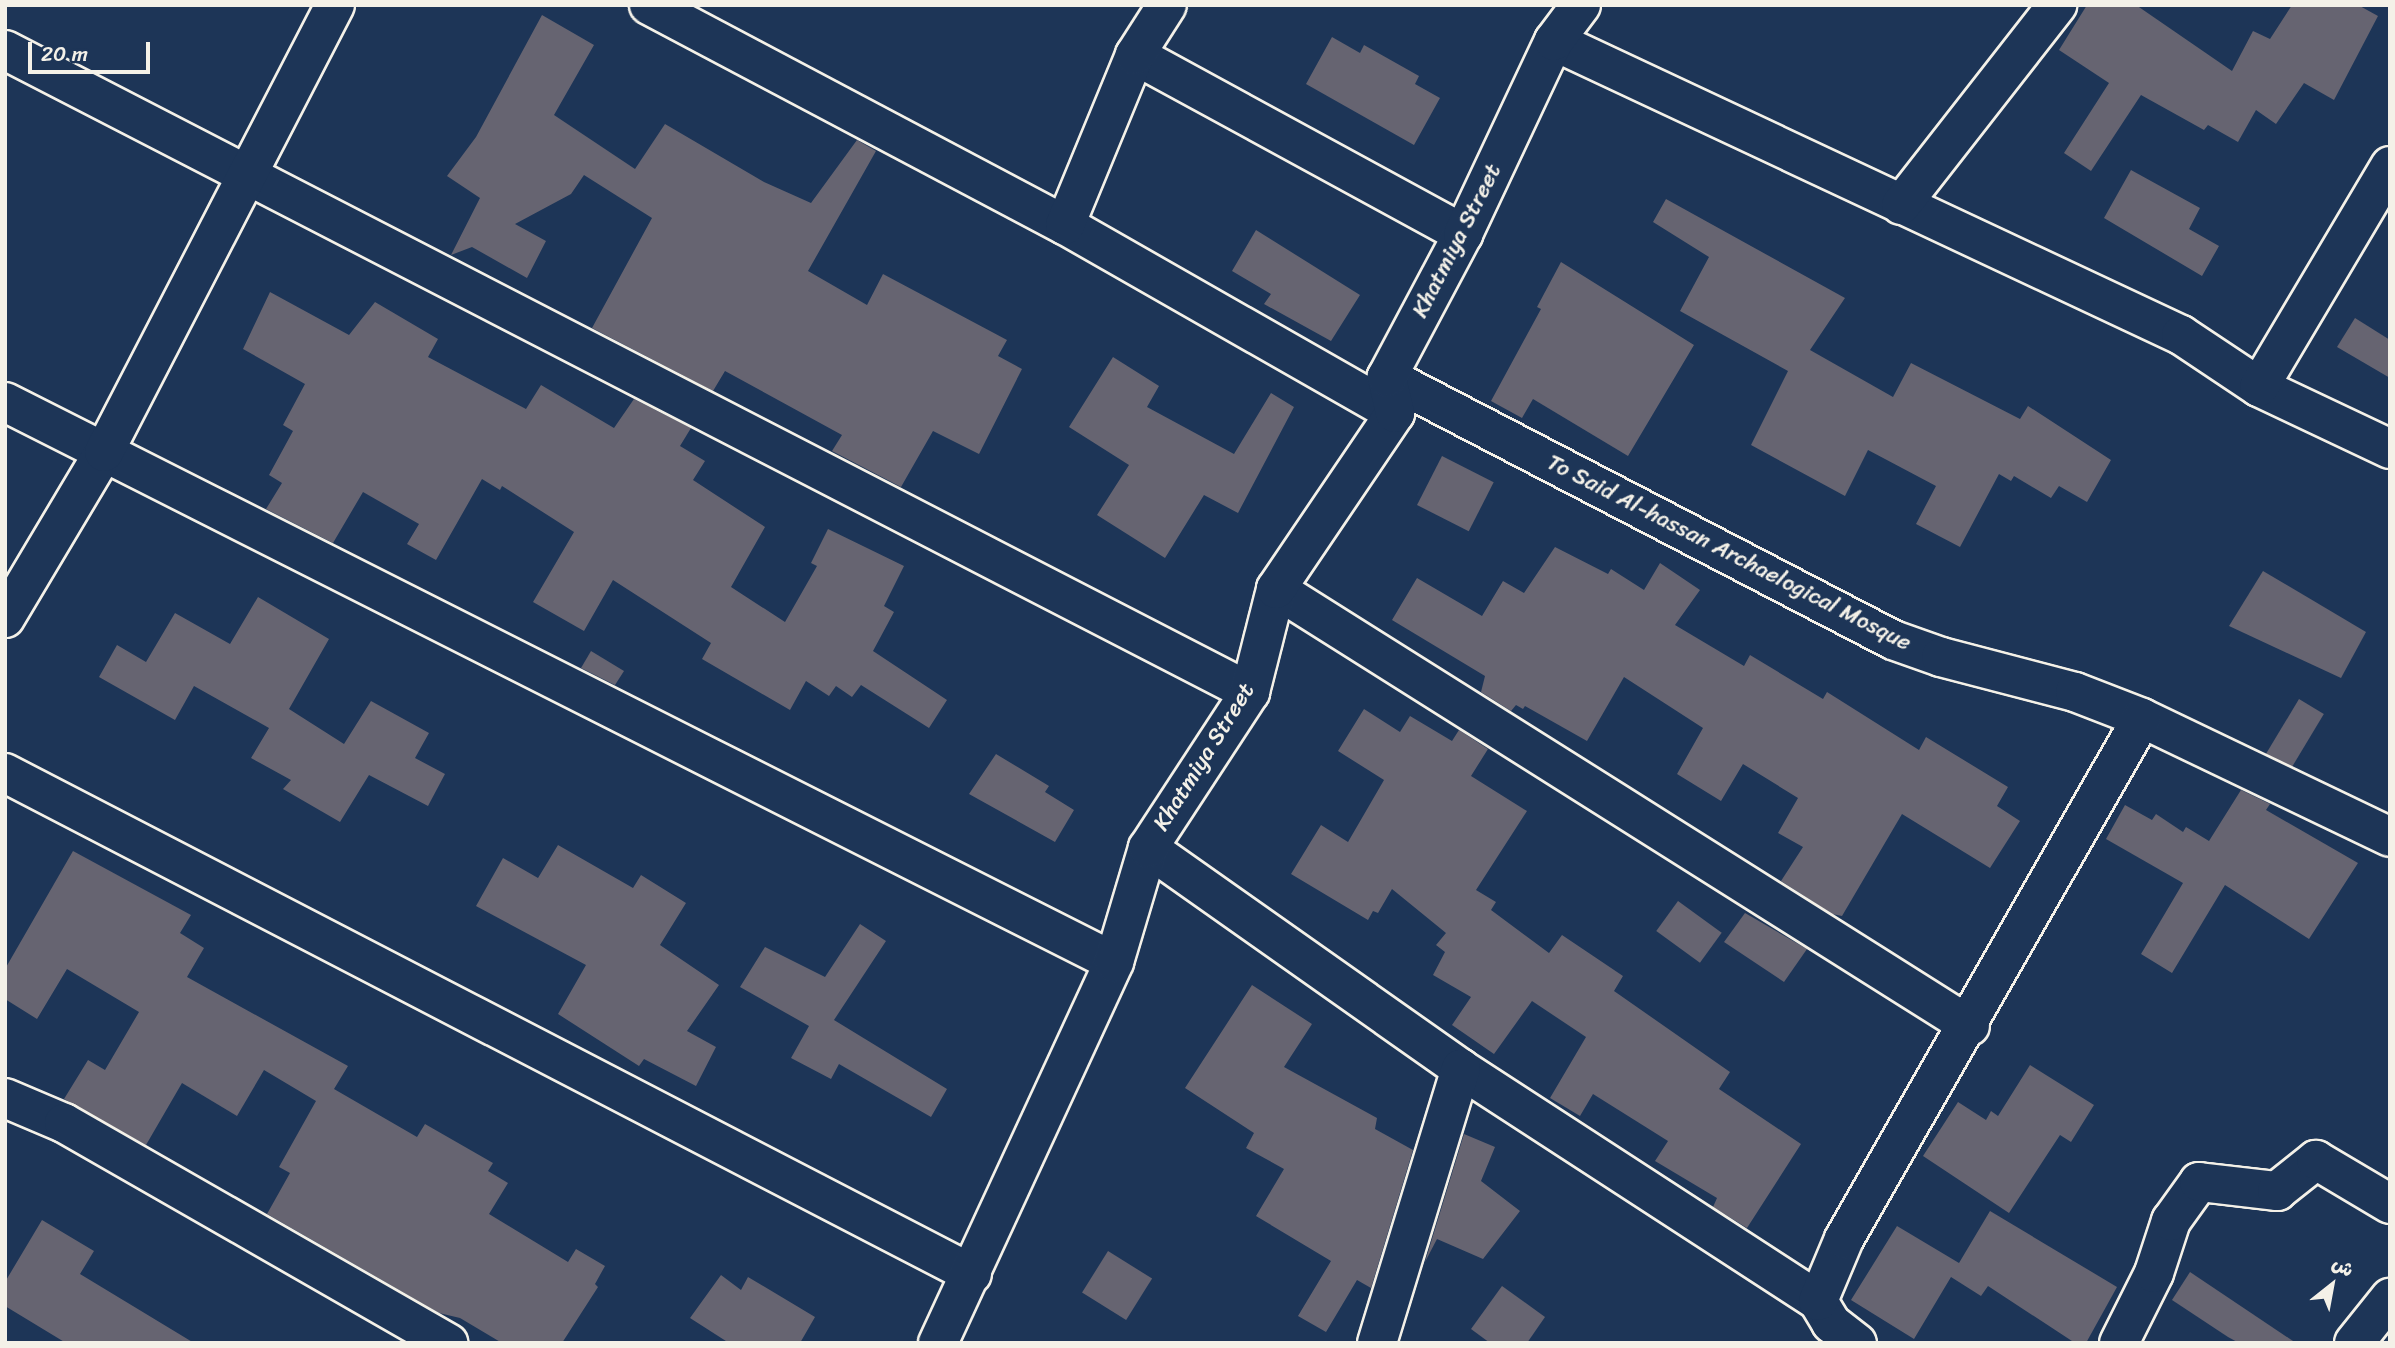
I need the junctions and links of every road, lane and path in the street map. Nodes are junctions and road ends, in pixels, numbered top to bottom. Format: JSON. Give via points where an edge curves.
{"nodes":[{"id":1,"x":335,"y":5,"type":"edge"},
{"id":2,"x":649,"y":5,"type":"edge"},
{"id":3,"x":1167,"y":5,"type":"edge"},
{"id":4,"x":1581,"y":5,"type":"edge"},
{"id":5,"x":2057,"y":5,"type":"edge"},
{"id":6,"x":1554,"y":41,"type":"junction"},
{"id":7,"x":5,"y":50,"type":"edge"},
{"id":8,"x":1135,"y":55,"type":"junction"},
{"id":9,"x":2390,"y":166,"type":"edge"},
{"id":10,"x":245,"y":175,"type":"junction"},
{"id":11,"x":1901,"y":205,"type":"junction"},
{"id":12,"x":1065,"y":225,"type":"junction"},
{"id":13,"x":1463,"y":234,"type":"junction"},
{"id":14,"x":2259,"y":387,"type":"junction"},
{"id":15,"x":1391,"y":395,"type":"junction"},
{"id":16,"x":5,"y":402,"type":"edge"},
{"id":17,"x":2390,"y":449,"type":"edge"},
{"id":18,"x":104,"y":452,"type":"junction"},
{"id":19,"x":1276,"y":589,"type":"junction"},
{"id":20,"x":5,"y":618,"type":"edge"},
{"id":21,"x":1250,"y":691,"type":"junction"},
{"id":22,"x":2142,"y":718,"type":"junction"},
{"id":23,"x":5,"y":774,"type":"edge"},
{"id":24,"x":2390,"y":837,"type":"edge"},
{"id":25,"x":1148,"y":848,"type":"junction"},
{"id":26,"x":1114,"y":962,"type":"junction"},
{"id":27,"x":1970,"y":1026,"type":"junction"},
{"id":28,"x":1461,"y":1069,"type":"junction"},
{"id":29,"x":5,"y":1098,"type":"edge"},
{"id":30,"x":2390,"y":1204,"type":"edge"},
{"id":31,"x":972,"y":1274,"type":"junction"},
{"id":32,"x":2390,"y":1298,"type":"edge"},
{"id":33,"x":1818,"y":1301,"type":"junction"},
{"id":34,"x":448,"y":1343,"type":"edge"},
{"id":35,"x":938,"y":1343,"type":"edge"},
{"id":36,"x":1377,"y":1343,"type":"edge"},
{"id":37,"x":1857,"y":1343,"type":"edge"},
{"id":38,"x":2119,"y":1343,"type":"edge"},
{"id":39,"x":2354,"y":1343,"type":"edge"}],
"edges":[{"from":1,"to":10,"type":"street"},
{"from":2,"to":12,"type":"street","name":"To Said Al-hassan Archaelogical Mosque"},
{"from":3,"to":8,"type":"street"},
{"from":4,"to":6,"type":"street","name":"Khatmiya Street"},
{"from":5,"to":11,"type":"street"},
{"from":6,"to":11,"type":"street"},
{"from":6,"to":13,"type":"street","name":"Khatmiya Street"},
{"from":7,"to":10,"type":"street"},
{"from":8,"to":12,"type":"street"},
{"from":8,"to":13,"type":"street"},
{"from":9,"to":14,"type":"street"},
{"from":10,"to":18,"type":"street"},
{"from":10,"to":21,"type":"street"},
{"from":11,"to":14,"type":"street","via":[[2181,335]]},
{"from":12,"to":15,"type":"street","name":"To Said Al-hassan Archaelogical Mosque"},
{"from":13,"to":15,"type":"street","name":"Khatmiya Street"},
{"from":14,"to":17,"type":"street"},
{"from":15,"to":19,"type":"street","name":"Khatmiya Street"},
{"from":15,"to":22,"type":"street","name":"To Said Al-hassan Archaelogical Mosque","via":[[1893,640],[2075,692]]},
{"from":16,"to":18,"type":"street"},
{"from":18,"to":20,"type":"street"},
{"from":18,"to":26,"type":"street"},
{"from":19,"to":21,"type":"street","name":"Khatmiya Street"},
{"from":19,"to":27,"type":"street"},
{"from":21,"to":25,"type":"street","name":"Khatmiya Street"},
{"from":22,"to":24,"type":"street","name":"To Said Al-hassan Archaelogical Mosque"},
{"from":22,"to":27,"type":"street"},
{"from":23,"to":31,"type":"street"},
{"from":25,"to":26,"type":"street","name":"Khatmiya Street"},
{"from":25,"to":28,"type":"street"},
{"from":26,"to":31,"type":"street","name":"Khatmiya Street"},
{"from":27,"to":33,"type":"street","via":[[1844,1239]]},
{"from":28,"to":33,"type":"street"},
{"from":28,"to":36,"type":"street"},
{"from":29,"to":34,"type":"street","via":[[64,1123]]},
{"from":30,"to":38,"type":"street","via":[[2316,1160],[2277,1191],[2199,1182],[2171,1221],[2154,1273]]},
{"from":31,"to":35,"type":"street","name":"Khatmiya Street"},
{"from":32,"to":39,"type":"street"},
{"from":33,"to":37,"type":"street","via":[[1831,1323]]}]}
